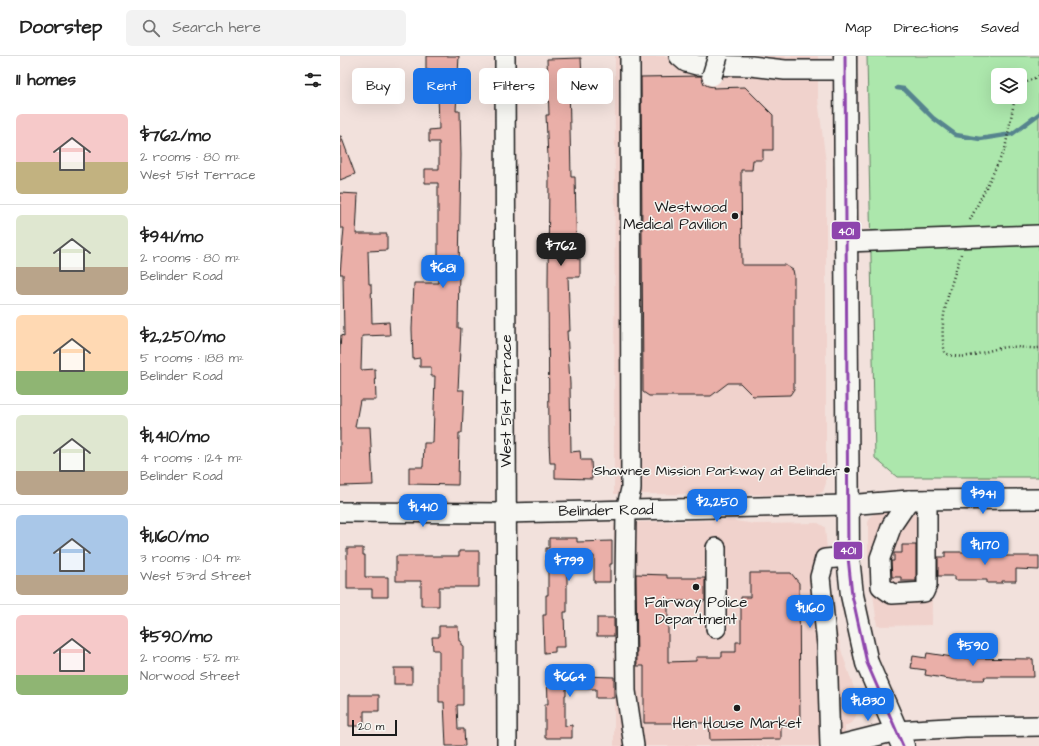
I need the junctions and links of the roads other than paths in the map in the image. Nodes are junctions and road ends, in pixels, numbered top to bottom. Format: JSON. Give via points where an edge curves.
{"nodes":[{"id":1,"x":505,"y":56,"type":"edge"},
{"id":2,"x":630,"y":56,"type":"edge"},
{"id":3,"x":718,"y":56,"type":"edge"},
{"id":4,"x":683,"y":59,"type":"edge"},
{"id":5,"x":785,"y":63,"type":"edge"},
{"id":6,"x":845,"y":63,"type":"edge"},
{"id":7,"x":712,"y":76,"type":"dead end"},
{"id":8,"x":1039,"y":235,"type":"edge"},
{"id":9,"x":847,"y":242,"type":"junction"},
{"id":10,"x":1039,"y":499,"type":"edge"},
{"id":11,"x":918,"y":500,"type":"junction"},
{"id":12,"x":847,"y":505,"type":"junction"},
{"id":13,"x":626,"y":510,"type":"junction"},
{"id":14,"x":340,"y":512,"type":"edge"},
{"id":15,"x":506,"y":513,"type":"junction"},
{"id":16,"x":716,"y":548,"type":"dead end"},
{"id":17,"x":848,"y":558,"type":"junction"},
{"id":18,"x":716,"y":628,"type":"dead end"},
{"id":19,"x":1039,"y":726,"type":"edge"},
{"id":20,"x":900,"y":739,"type":"edge"},
{"id":21,"x":844,"y":745,"type":"edge"},
{"id":22,"x":507,"y":746,"type":"edge"},
{"id":23,"x":634,"y":746,"type":"edge"},
{"id":24,"x":830,"y":746,"type":"edge"}],
"edges":[{"from":1,"to":15,"type":"street","name":"West 51st Terrace"},
{"from":2,"to":13,"type":"street","via":[[630,489]]},
{"from":3,"to":7,"type":"street","bridge":true},
{"from":4,"to":5,"type":"street","via":[[697,65],[751,66]]},
{"from":5,"to":6,"type":"street"},
{"from":6,"to":9,"type":"highway"},
{"from":8,"to":9,"type":"street"},
{"from":9,"to":12,"type":"highway"},
{"from":10,"to":11,"type":"street","name":"Belinder Road"},
{"from":11,"to":11,"type":"street","via":[[927,585],[924,592],[892,594],[881,586],[880,558],[892,525]]},
{"from":11,"to":12,"type":"street","name":"Belinder Road"},
{"from":12,"to":13,"type":"street","name":"Belinder Road"},
{"from":12,"to":17,"type":"highway"},
{"from":13,"to":15,"type":"street","name":"Belinder Road"},
{"from":13,"to":23,"type":"street","via":[[626,691]]},
{"from":14,"to":15,"type":"street","name":"Belinder Road"},
{"from":15,"to":22,"type":"street","name":"West 51st Terrace"},
{"from":16,"to":18,"type":"street"},
{"from":17,"to":20,"type":"highway","via":[[852,595],[867,663]]},
{"from":17,"to":24,"type":"street","via":[[825,559],[820,577],[827,645]]},
{"from":19,"to":20,"type":"street","via":[[965,726]]},
{"from":20,"to":21,"type":"street"}]}
